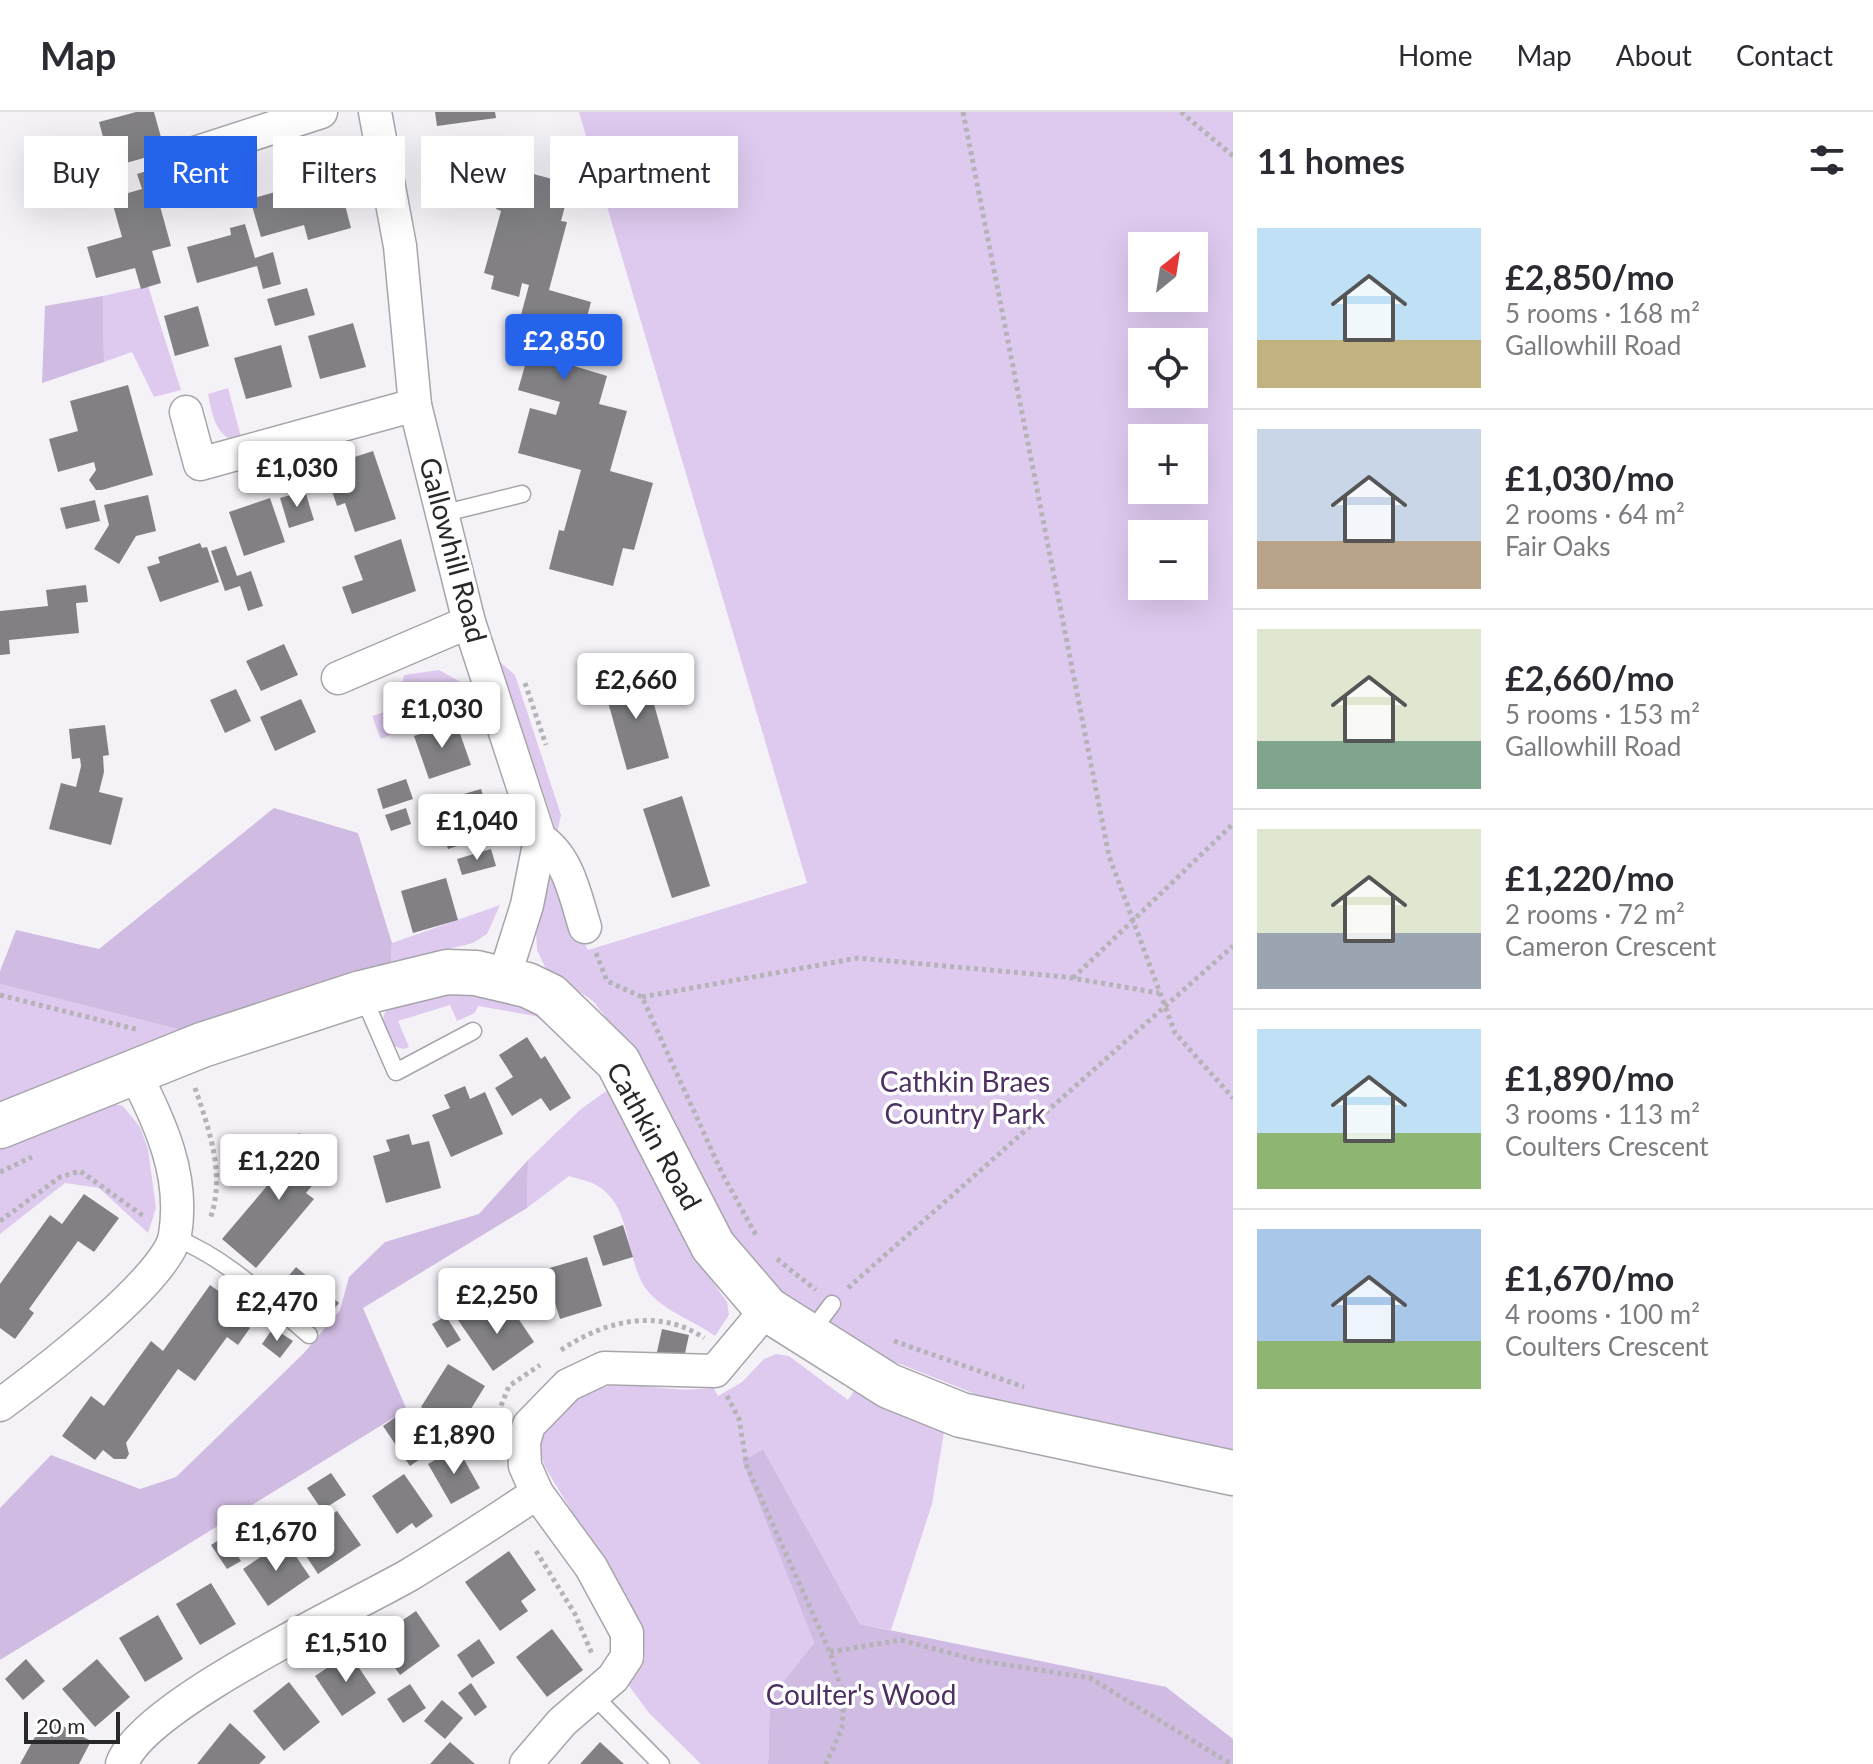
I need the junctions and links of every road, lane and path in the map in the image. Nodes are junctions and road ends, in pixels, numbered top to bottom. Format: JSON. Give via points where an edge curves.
{"nodes":[{"id":1,"x":321,"y":112,"type":"edge"},
{"id":2,"x":375,"y":112,"type":"edge"},
{"id":3,"x":963,"y":112,"type":"edge"},
{"id":4,"x":1181,"y":112,"type":"edge"},
{"id":5,"x":247,"y":136,"type":"edge"},
{"id":6,"x":1233,"y":156,"type":"edge"},
{"id":7,"x":415,"y":405,"type":"junction"},
{"id":8,"x":186,"y":412,"type":"dead end"},
{"id":9,"x":522,"y":494,"type":"dead end"},
{"id":10,"x":441,"y":514,"type":"junction"},
{"id":11,"x":469,"y":622,"type":"junction"},
{"id":12,"x":338,"y":678,"type":"dead end"},
{"id":13,"x":1233,"y":824,"type":"edge"},
{"id":14,"x":540,"y":839,"type":"junction"},
{"id":15,"x":1134,"y":922,"type":"junction"},
{"id":16,"x":585,"y":927,"type":"joint"},
{"id":17,"x":1233,"y":946,"type":"edge"},
{"id":18,"x":504,"y":978,"type":"junction"},
{"id":19,"x":1073,"y":978,"type":"junction"},
{"id":20,"x":361,"y":993,"type":"junction"},
{"id":21,"x":1160,"y":994,"type":"junction"},
{"id":22,"x":0,"y":995,"type":"edge"},
{"id":23,"x":642,"y":997,"type":"junction"},
{"id":24,"x":1165,"y":1005,"type":"junction"},
{"id":25,"x":473,"y":1031,"type":"dead end"},
{"id":26,"x":202,"y":1045,"type":"junction"},
{"id":27,"x":134,"y":1071,"type":"junction"},
{"id":28,"x":195,"y":1088,"type":"dead end"},
{"id":29,"x":1233,"y":1098,"type":"edge"},
{"id":30,"x":0,"y":1126,"type":"edge"},
{"id":31,"x":0,"y":1221,"type":"edge"},
{"id":32,"x":185,"y":1242,"type":"junction"},
{"id":33,"x":761,"y":1243,"type":"dead end"},
{"id":34,"x":775,"y":1257,"type":"dead end"},
{"id":35,"x":767,"y":1309,"type":"junction"},
{"id":36,"x":820,"y":1320,"type":"junction"},
{"id":37,"x":309,"y":1335,"type":"dead end"},
{"id":38,"x":889,"y":1339,"type":"dead end"},
{"id":39,"x":556,"y":1354,"type":"dead end"},
{"id":40,"x":545,"y":1362,"type":"dead end"},
{"id":41,"x":723,"y":1363,"type":"junction"},
{"id":42,"x":1031,"y":1389,"type":"dead end"},
{"id":43,"x":0,"y":1405,"type":"edge"},
{"id":44,"x":497,"y":1418,"type":"dead end"},
{"id":45,"x":1233,"y":1473,"type":"edge"},
{"id":46,"x":524,"y":1501,"type":"junction"},
{"id":47,"x":830,"y":1652,"type":"junction"},
{"id":48,"x":603,"y":1686,"type":"junction"},
{"id":49,"x":122,"y":1764,"type":"edge"},
{"id":50,"x":526,"y":1764,"type":"edge"},
{"id":51,"x":661,"y":1764,"type":"edge"},
{"id":52,"x":826,"y":1764,"type":"edge"},
{"id":53,"x":1231,"y":1764,"type":"edge"}],
"edges":[{"from":1,"to":5,"type":"street"},
{"from":2,"to":7,"type":"street","name":"Gallowhill Road","via":[[400,246]]},
{"from":3,"to":15,"type":"path","via":[[1109,856]]},
{"from":4,"to":6,"type":"path"},
{"from":7,"to":8,"type":"street","via":[[200,464]]},
{"from":7,"to":10,"type":"street","name":"Gallowhill Road"},
{"from":9,"to":10,"type":"lane"},
{"from":10,"to":11,"type":"street","name":"Gallowhill Road"},
{"from":11,"to":12,"type":"street"},
{"from":11,"to":14,"type":"street","name":"Gallowhill Road"},
{"from":13,"to":15,"type":"path"},
{"from":14,"to":16,"type":"street","via":[[564,864]]},
{"from":14,"to":18,"type":"street","name":"Gallowhill Road"},
{"from":15,"to":19,"type":"path"},
{"from":15,"to":21,"type":"path"},
{"from":16,"to":23,"type":"path","via":[[607,981]]},
{"from":17,"to":24,"type":"path"},
{"from":18,"to":20,"type":"main road","name":"Cathkin Road","via":[[447,972]]},
{"from":18,"to":35,"type":"main road","name":"Cathkin Road","via":[[550,996],[618,1062],[713,1246]]},
{"from":19,"to":21,"type":"path"},
{"from":19,"to":23,"type":"path","via":[[858,958]]},
{"from":20,"to":25,"type":"lane","via":[[396,1072]]},
{"from":20,"to":26,"type":"main road","name":"Cathkin Road"},
{"from":21,"to":24,"type":"path"},
{"from":22,"to":26,"type":"path"},
{"from":23,"to":33,"type":"path","via":[[722,1173]]},
{"from":24,"to":29,"type":"path","via":[[1175,1033]]},
{"from":24,"to":36,"type":"path"},
{"from":26,"to":27,"type":"main road","name":"Cathkin Road"},
{"from":27,"to":30,"type":"main road","name":"Cathkin Road"},
{"from":27,"to":32,"type":"street","via":[[175,1167]]},
{"from":28,"to":32,"type":"path","via":[[216,1160],[215,1205]]},
{"from":31,"to":32,"type":"path","via":[[60,1177],[80,1171]]},
{"from":32,"to":37,"type":"lane","via":[[238,1274]]},
{"from":32,"to":43,"type":"street","via":[[51,1367]]},
{"from":34,"to":36,"type":"path"},
{"from":35,"to":36,"type":"main road","name":"Cathkin Road"},
{"from":35,"to":41,"type":"street"},
{"from":36,"to":45,"type":"main road","name":"Cathkin Road","via":[[889,1386],[961,1415]]},
{"from":38,"to":42,"type":"path"},
{"from":39,"to":41,"type":"path","via":[[580,1338],[627,1320],[660,1320],[693,1330]]},
{"from":40,"to":44,"type":"path","via":[[509,1386]]},
{"from":41,"to":46,"type":"street","via":[[604,1368],[568,1385],[529,1425]]},
{"from":41,"to":47,"type":"path","via":[[747,1467]]},
{"from":46,"to":48,"type":"path"},
{"from":46,"to":48,"type":"street","via":[[591,1567],[627,1633],[627,1657]]},
{"from":46,"to":49,"type":"street","via":[[407,1576],[177,1706]]},
{"from":47,"to":52,"type":"path","via":[[844,1699],[842,1728]]},
{"from":47,"to":53,"type":"path","via":[[901,1640],[976,1660],[1090,1678]]},
{"from":48,"to":50,"type":"street"},
{"from":48,"to":51,"type":"lane"}]}
